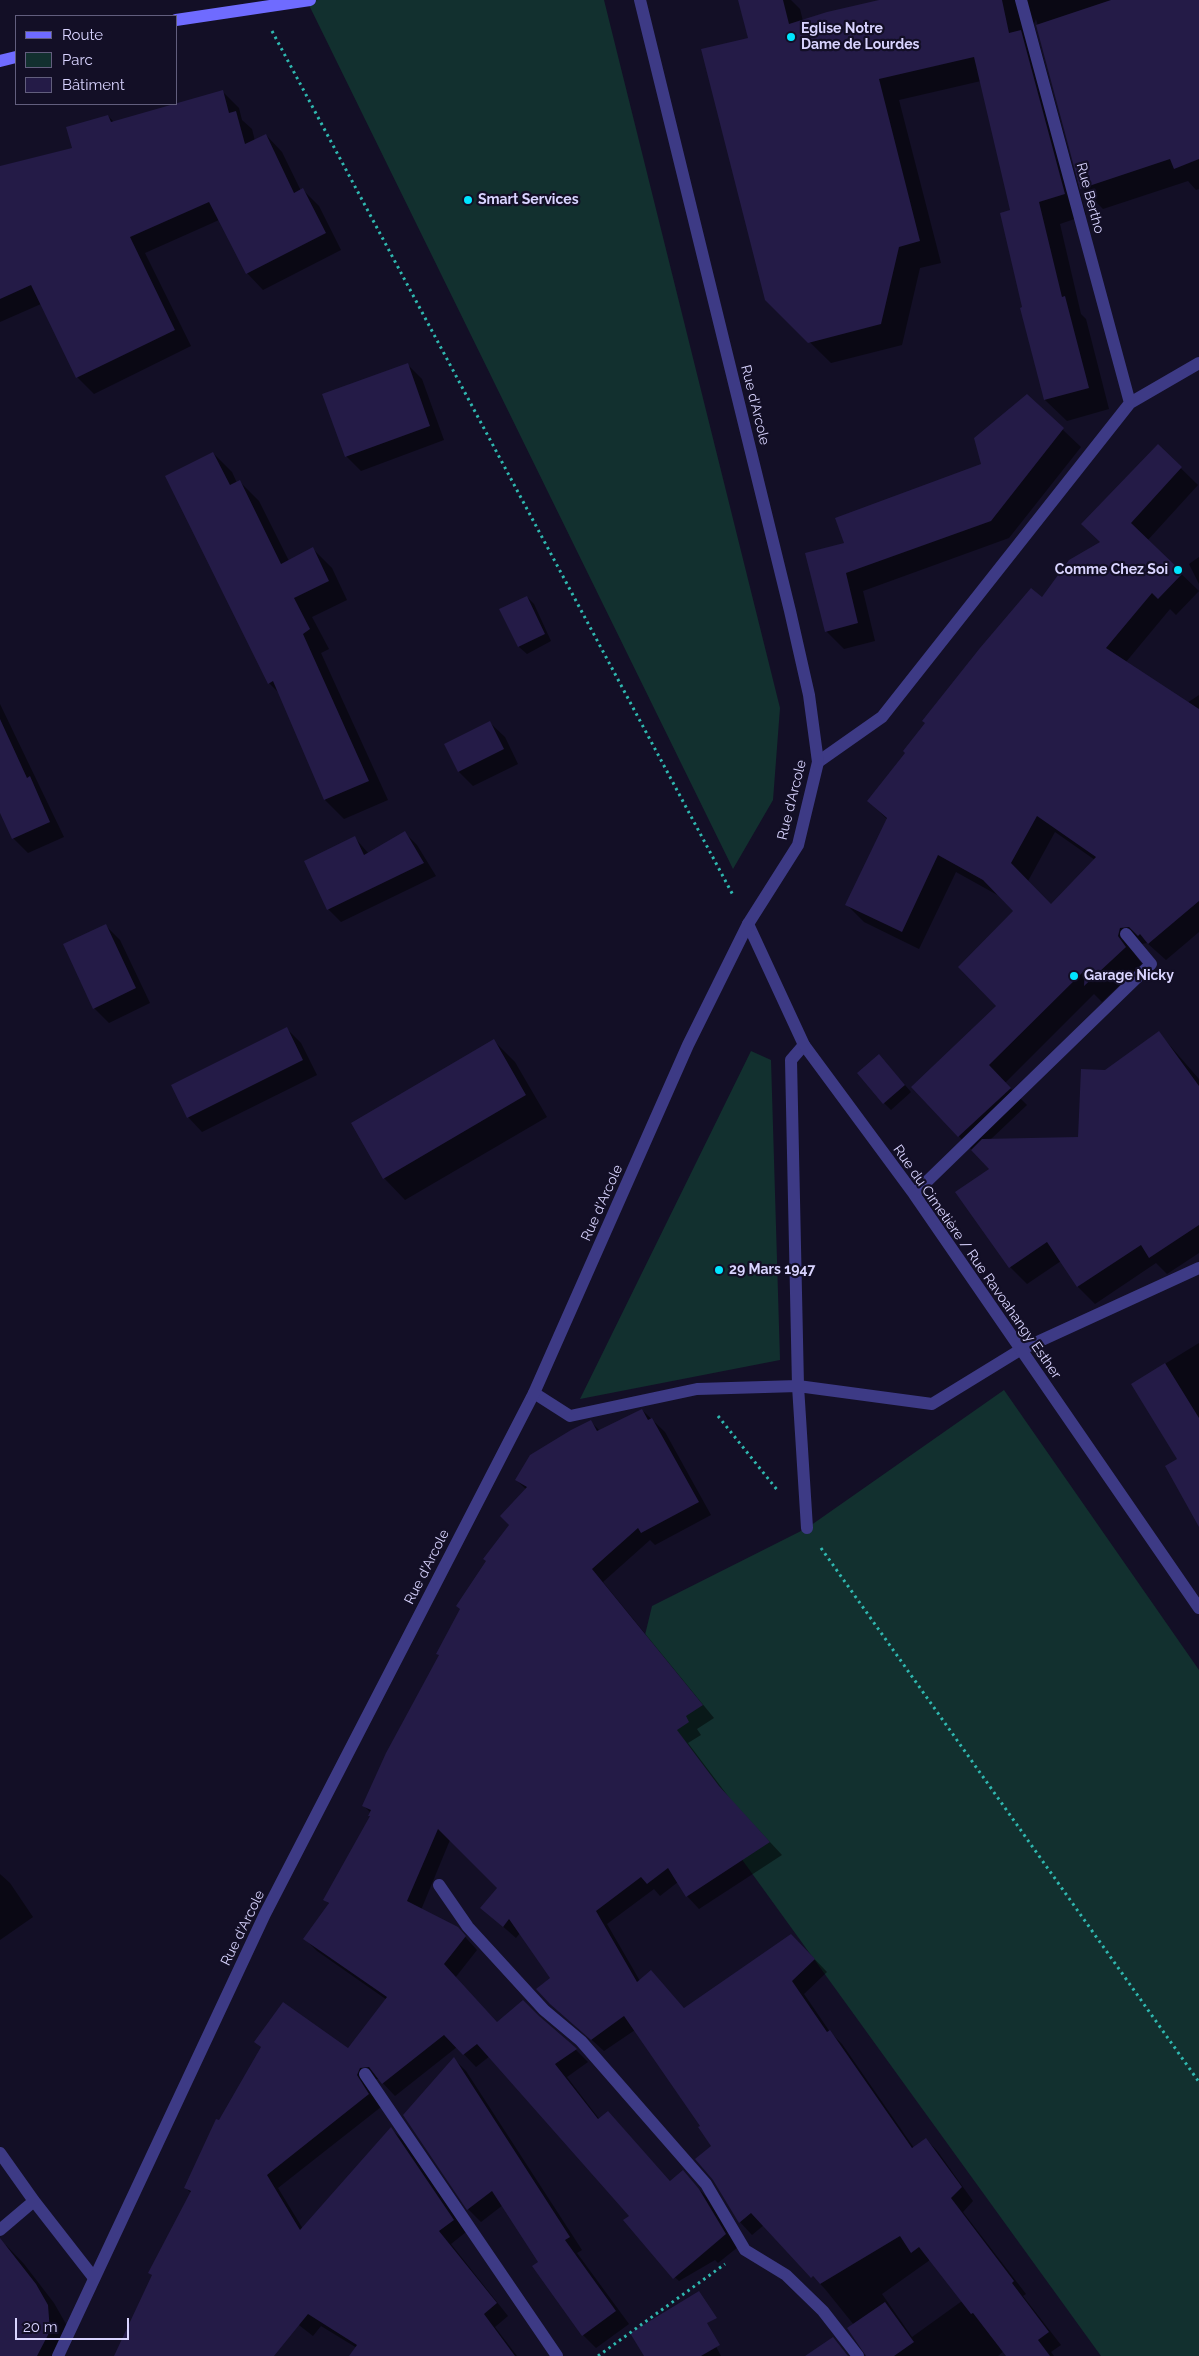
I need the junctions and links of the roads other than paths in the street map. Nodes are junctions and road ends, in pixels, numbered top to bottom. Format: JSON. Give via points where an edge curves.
{"nodes":[{"id":1,"x":310,"y":0,"type":"edge"},
{"id":2,"x":640,"y":0,"type":"edge"},
{"id":3,"x":1021,"y":0,"type":"edge"},
{"id":4,"x":258,"y":3,"type":"edge"},
{"id":5,"x":178,"y":20,"type":"edge"},
{"id":6,"x":15,"y":57,"type":"edge"},
{"id":7,"x":0,"y":61,"type":"edge"},
{"id":8,"x":1199,"y":364,"type":"edge"},
{"id":9,"x":1130,"y":403,"type":"junction"},
{"id":10,"x":818,"y":762,"type":"junction"},
{"id":11,"x":748,"y":924,"type":"junction"},
{"id":12,"x":1126,"y":934,"type":"dead end"},
{"id":13,"x":804,"y":1045,"type":"junction"},
{"id":14,"x":914,"y":1194,"type":"junction"},
{"id":15,"x":1199,"y":1268,"type":"edge"},
{"id":16,"x":1020,"y":1350,"type":"junction"},
{"id":17,"x":798,"y":1386,"type":"junction"},
{"id":18,"x":534,"y":1393,"type":"junction"},
{"id":19,"x":807,"y":1528,"type":"road end"},
{"id":20,"x":1199,"y":1608,"type":"edge"},
{"id":21,"x":438,"y":1886,"type":"dead end"},
{"id":22,"x":365,"y":2074,"type":"dead end"},
{"id":23,"x":0,"y":2153,"type":"edge"},
{"id":24,"x":34,"y":2201,"type":"junction"},
{"id":25,"x":0,"y":2230,"type":"edge"},
{"id":26,"x":94,"y":2278,"type":"junction"},
{"id":27,"x":58,"y":2356,"type":"edge"},
{"id":28,"x":557,"y":2356,"type":"edge"},
{"id":29,"x":858,"y":2356,"type":"edge"}],
"edges":[{"from":1,"to":4,"type":"main road"},
{"from":2,"to":10,"type":"street","name":"Rue d'Arcole","via":[[790,611],[809,695]]},
{"from":3,"to":9,"type":"street","name":"Rue Bertho"},
{"from":4,"to":5,"type":"main road"},
{"from":6,"to":7,"type":"main road"},
{"from":8,"to":9,"type":"street"},
{"from":9,"to":10,"type":"street","via":[[882,717]]},
{"from":10,"to":11,"type":"street","name":"Rue d'Arcole","via":[[798,845]]},
{"from":11,"to":13,"type":"street","name":"Rue du Cimetière / Rue Ravoahangy Esther"},
{"from":11,"to":18,"type":"street","name":"Rue d'Arcole","via":[[688,1045]]},
{"from":12,"to":14,"type":"street","via":[[1151,964]]},
{"from":13,"to":14,"type":"street","name":"Rue du Cimetière / Rue Ravoahangy Esther"},
{"from":13,"to":17,"type":"street","via":[[791,1060]]},
{"from":14,"to":16,"type":"street","name":"Rue du Cimetière / Rue Ravoahangy Esther"},
{"from":15,"to":16,"type":"street"},
{"from":16,"to":17,"type":"street","via":[[932,1404]]},
{"from":16,"to":20,"type":"street","name":"Rue du Cimetière / Rue Ravoahangy Esther"},
{"from":17,"to":18,"type":"street","via":[[697,1389],[570,1416]]},
{"from":17,"to":19,"type":"street"},
{"from":18,"to":26,"type":"street","name":"Rue d'Arcole","via":[[265,1914]]},
{"from":21,"to":29,"type":"street","via":[[468,1927],[544,2010],[581,2041],[706,2184],[745,2250],[786,2275],[823,2311]]},
{"from":22,"to":28,"type":"street"},
{"from":23,"to":24,"type":"street"},
{"from":24,"to":25,"type":"street"},
{"from":24,"to":26,"type":"street"},
{"from":26,"to":27,"type":"street","name":"Rue d'Arcole"}]}
